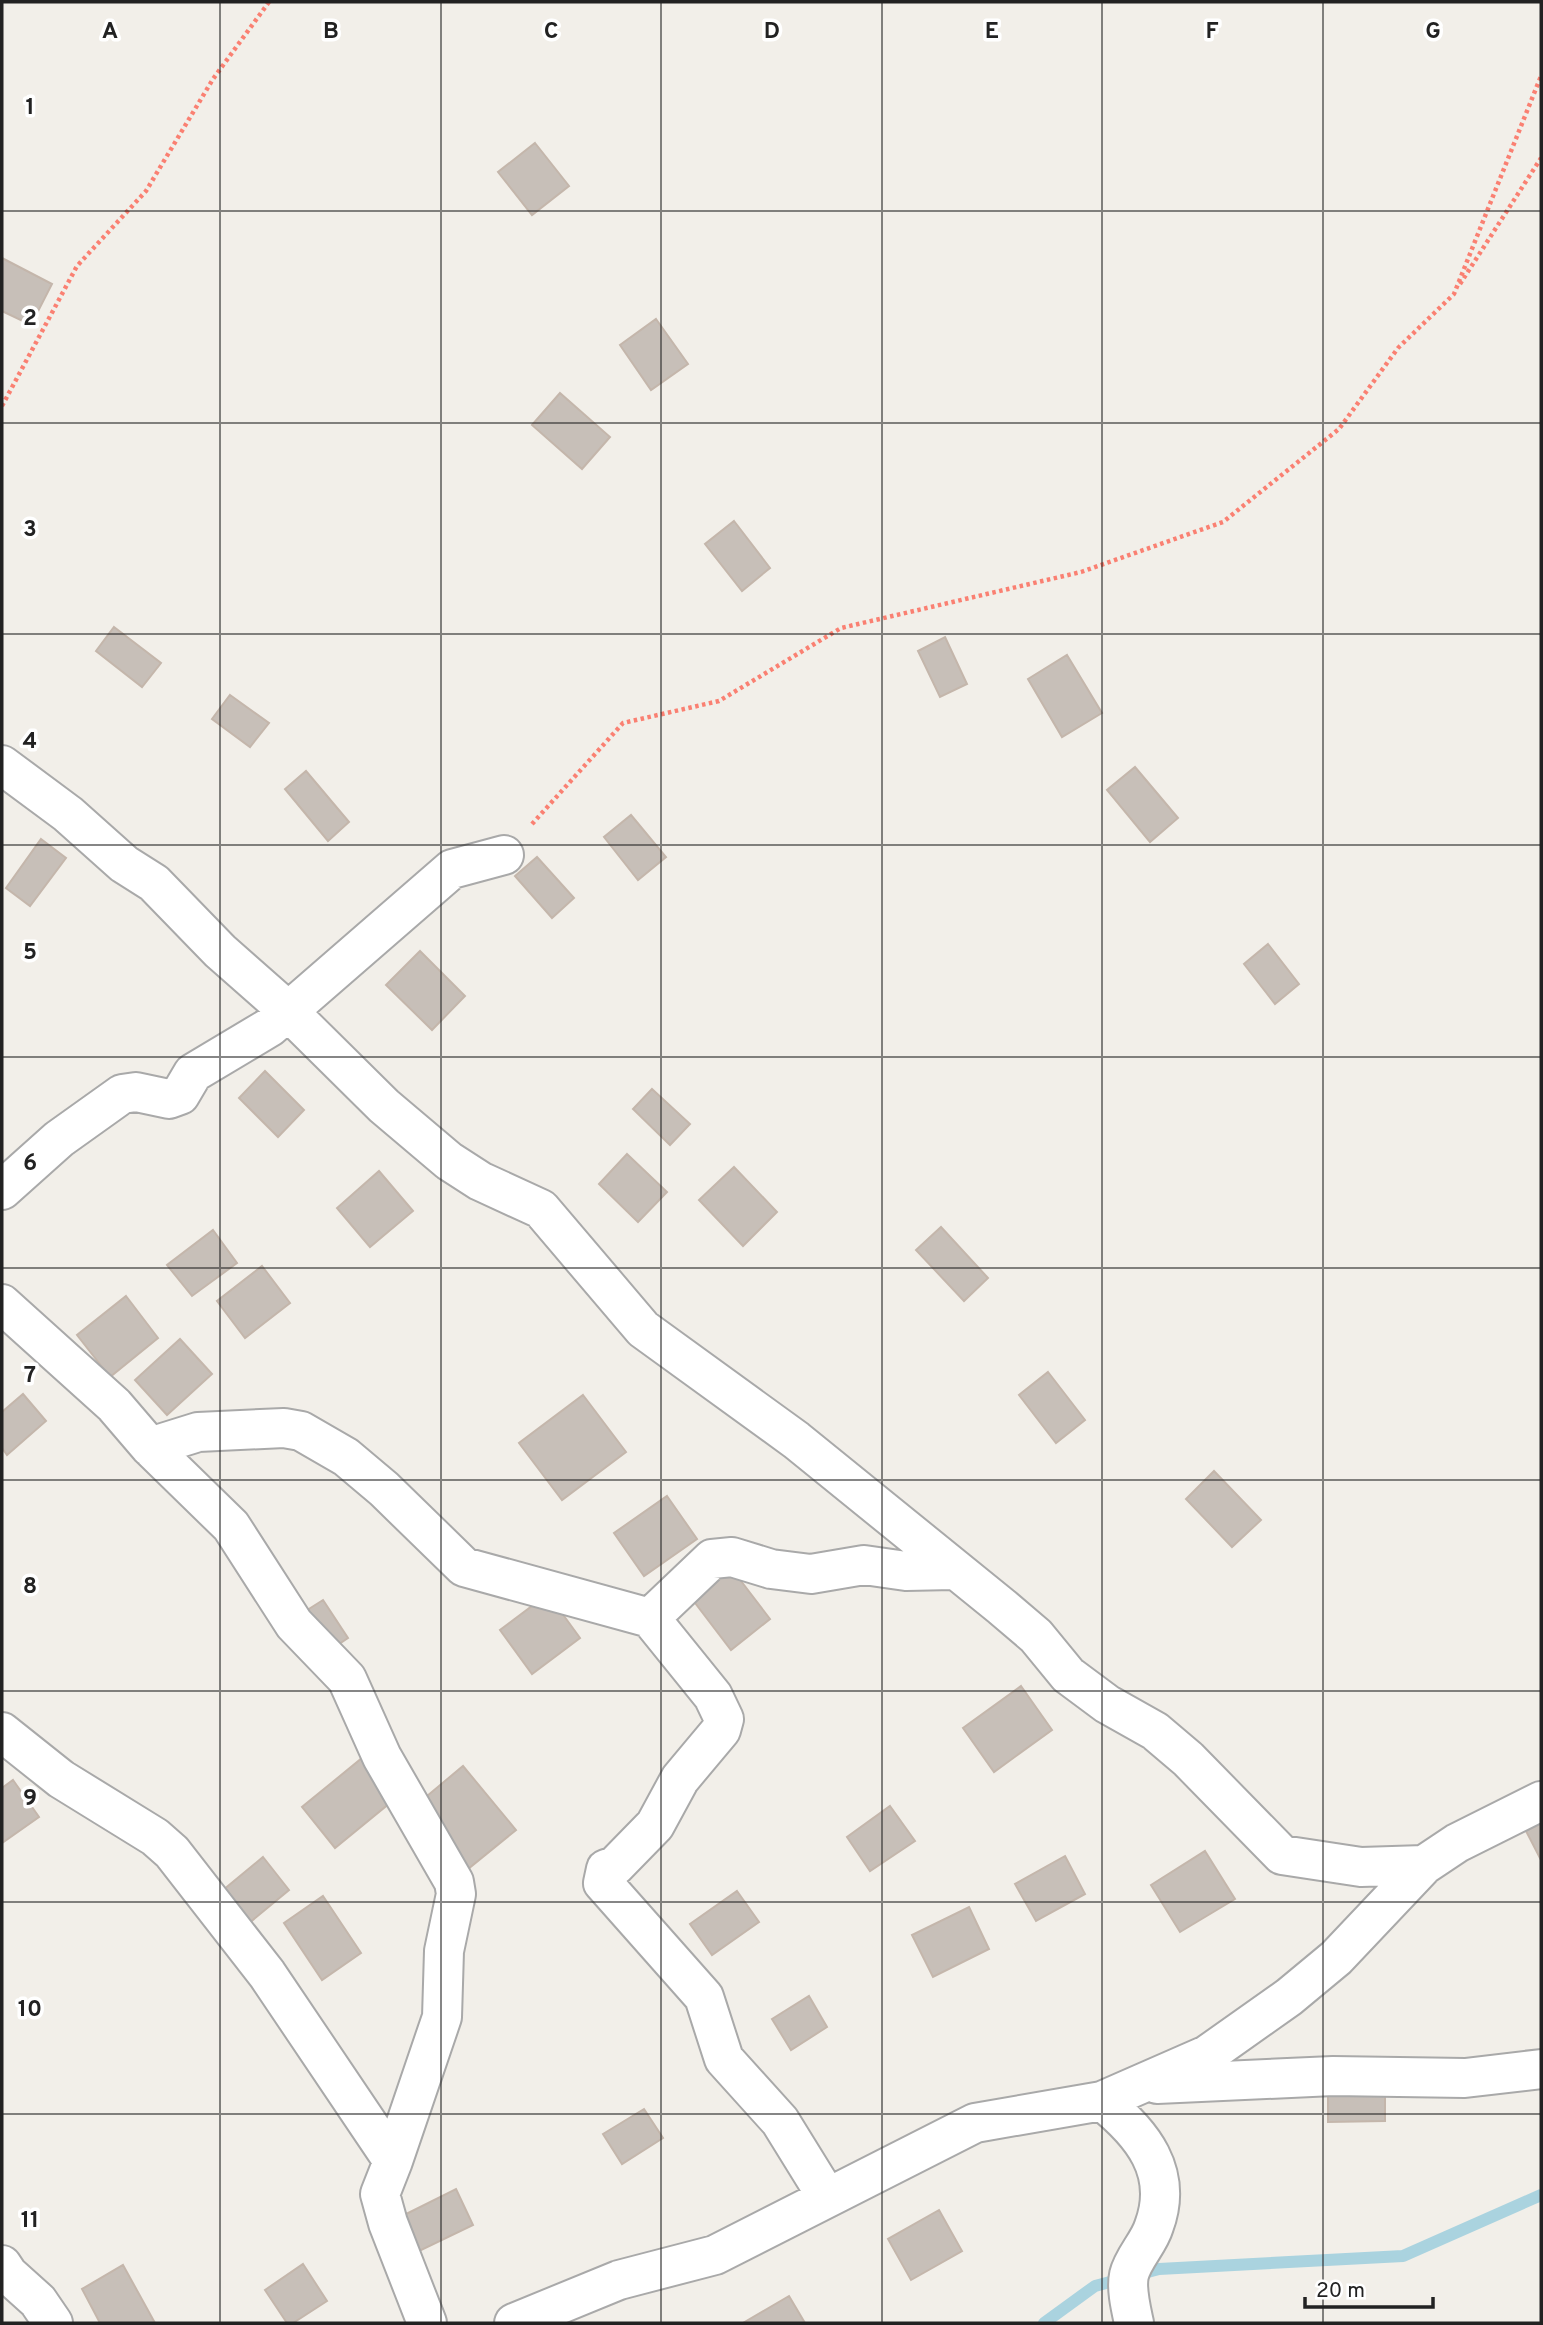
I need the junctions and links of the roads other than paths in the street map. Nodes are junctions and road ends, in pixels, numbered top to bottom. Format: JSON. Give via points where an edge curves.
{"nodes":[{"id":1,"x":2,"y":765,"type":"edge"},
{"id":2,"x":504,"y":855,"type":"road end"},
{"id":3,"x":288,"y":1011,"type":"junction"},
{"id":4,"x":2,"y":1191,"type":"edge"},
{"id":5,"x":2,"y":1304,"type":"edge"},
{"id":6,"x":150,"y":1447,"type":"junction"},
{"id":7,"x":953,"y":1570,"type":"junction"},
{"id":8,"x":650,"y":1618,"type":"junction"},
{"id":9,"x":2,"y":1732,"type":"edge"},
{"id":10,"x":1541,"y":1801,"type":"edge"},
{"id":11,"x":1424,"y":1865,"type":"junction"},
{"id":12,"x":1541,"y":2069,"type":"edge"},
{"id":13,"x":1141,"y":2084,"type":"junction"},
{"id":14,"x":1102,"y":2101,"type":"junction"},
{"id":15,"x":393,"y":2161,"type":"junction"},
{"id":16,"x":827,"y":2197,"type":"junction"},
{"id":17,"x":2,"y":2264,"type":"edge"},
{"id":18,"x":53,"y":2323,"type":"edge"},
{"id":19,"x":427,"y":2323,"type":"edge"},
{"id":20,"x":514,"y":2323,"type":"edge"},
{"id":21,"x":1134,"y":2323,"type":"edge"}],
"edges":[{"from":1,"to":3,"type":"street","via":[[154,883],[220,951]]},
{"from":2,"to":3,"type":"street","via":[[452,869]]},
{"from":3,"to":4,"type":"street","via":[[270,1027],[193,1073],[180,1095],[169,1099],[129,1093],[104,1104]]},
{"from":3,"to":7,"type":"street","via":[[384,1106],[449,1161],[541,1209],[643,1329],[796,1440]]},
{"from":5,"to":6,"type":"street","via":[[114,1405]]},
{"from":6,"to":8,"type":"street","via":[[198,1433],[301,1431],[365,1473],[464,1567]]},
{"from":6,"to":15,"type":"street","via":[[231,1526],[294,1624],[347,1679],[382,1757],[454,1882],[456,1894],[444,1951],[442,2017]]},
{"from":7,"to":8,"type":"street","via":[[906,1572],[864,1565],[811,1574],[721,1556],[712,1559]]},
{"from":7,"to":11,"type":"street","via":[[1036,1636],[1068,1675],[1155,1731],[1188,1759],[1282,1855],[1361,1867]]},
{"from":8,"to":16,"type":"street","via":[[713,1696],[724,1719],[721,1730],[680,1779],[655,1825],[615,1866],[606,1869],[603,1883],[704,1997],[724,2059],[780,2122]]},
{"from":9,"to":15,"type":"street","via":[[61,1779],[172,1852],[267,1974]]},
{"from":10,"to":11,"type":"street"},
{"from":11,"to":13,"type":"street","via":[[1336,1958],[1289,1997],[1207,2055]]},
{"from":12,"to":13,"type":"street","via":[[1465,2078],[1333,2076]]},
{"from":13,"to":14,"type":"street"},
{"from":14,"to":16,"type":"street","via":[[975,2123]]},
{"from":14,"to":21,"type":"street","via":[[1141,2137],[1159,2172],[1154,2226],[1129,2274]]},
{"from":15,"to":19,"type":"street","via":[[380,2194]]},
{"from":16,"to":20,"type":"street","via":[[715,2255],[619,2280]]},
{"from":17,"to":18,"type":"street"}]}
